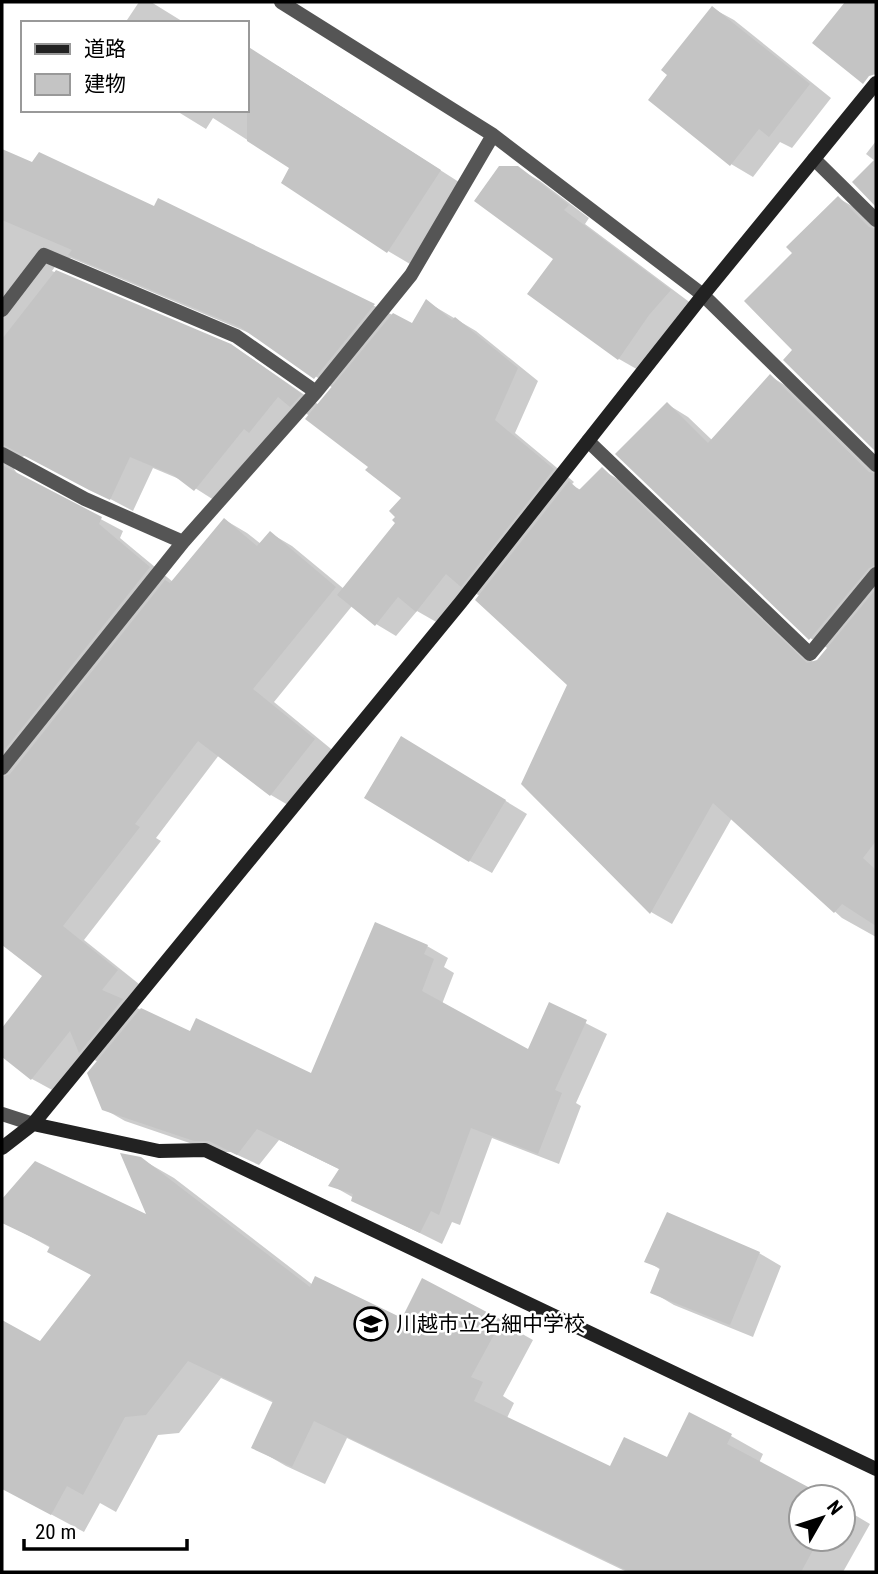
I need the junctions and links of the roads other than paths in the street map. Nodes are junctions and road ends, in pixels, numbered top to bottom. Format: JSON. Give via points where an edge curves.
{"nodes":[{"id":1,"x":281,"y":2,"type":"edge"},
{"id":2,"x":876,"y":83,"type":"edge"},
{"id":3,"x":493,"y":135,"type":"junction"},
{"id":4,"x":814,"y":159,"type":"junction"},
{"id":5,"x":876,"y":220,"type":"edge"},
{"id":6,"x":703,"y":295,"type":"junction"},
{"id":7,"x":2,"y":310,"type":"edge"},
{"id":8,"x":316,"y":392,"type":"junction"},
{"id":9,"x":588,"y":441,"type":"junction"},
{"id":10,"x":2,"y":454,"type":"edge"},
{"id":11,"x":876,"y":465,"type":"edge"},
{"id":12,"x":183,"y":542,"type":"junction"},
{"id":13,"x":876,"y":575,"type":"edge"},
{"id":14,"x":2,"y":768,"type":"edge"},
{"id":15,"x":2,"y":1114,"type":"edge"},
{"id":16,"x":33,"y":1124,"type":"junction"},
{"id":17,"x":2,"y":1148,"type":"edge"},
{"id":18,"x":876,"y":1469,"type":"edge"}],
"edges":[{"from":1,"to":3,"type":"street"},
{"from":2,"to":4,"type":"street"},
{"from":3,"to":6,"type":"street"},
{"from":3,"to":8,"type":"street","via":[[411,275]]},
{"from":4,"to":5,"type":"street"},
{"from":4,"to":6,"type":"street"},
{"from":6,"to":9,"type":"street"},
{"from":6,"to":11,"type":"street"},
{"from":7,"to":8,"type":"street","via":[[44,255],[236,335]]},
{"from":8,"to":12,"type":"street"},
{"from":9,"to":13,"type":"street","via":[[810,654]]},
{"from":9,"to":16,"type":"street"},
{"from":10,"to":12,"type":"street","via":[[85,499]]},
{"from":12,"to":14,"type":"street"},
{"from":15,"to":16,"type":"street"},
{"from":16,"to":17,"type":"street"},
{"from":16,"to":18,"type":"street","via":[[159,1151],[205,1150]]}]}
